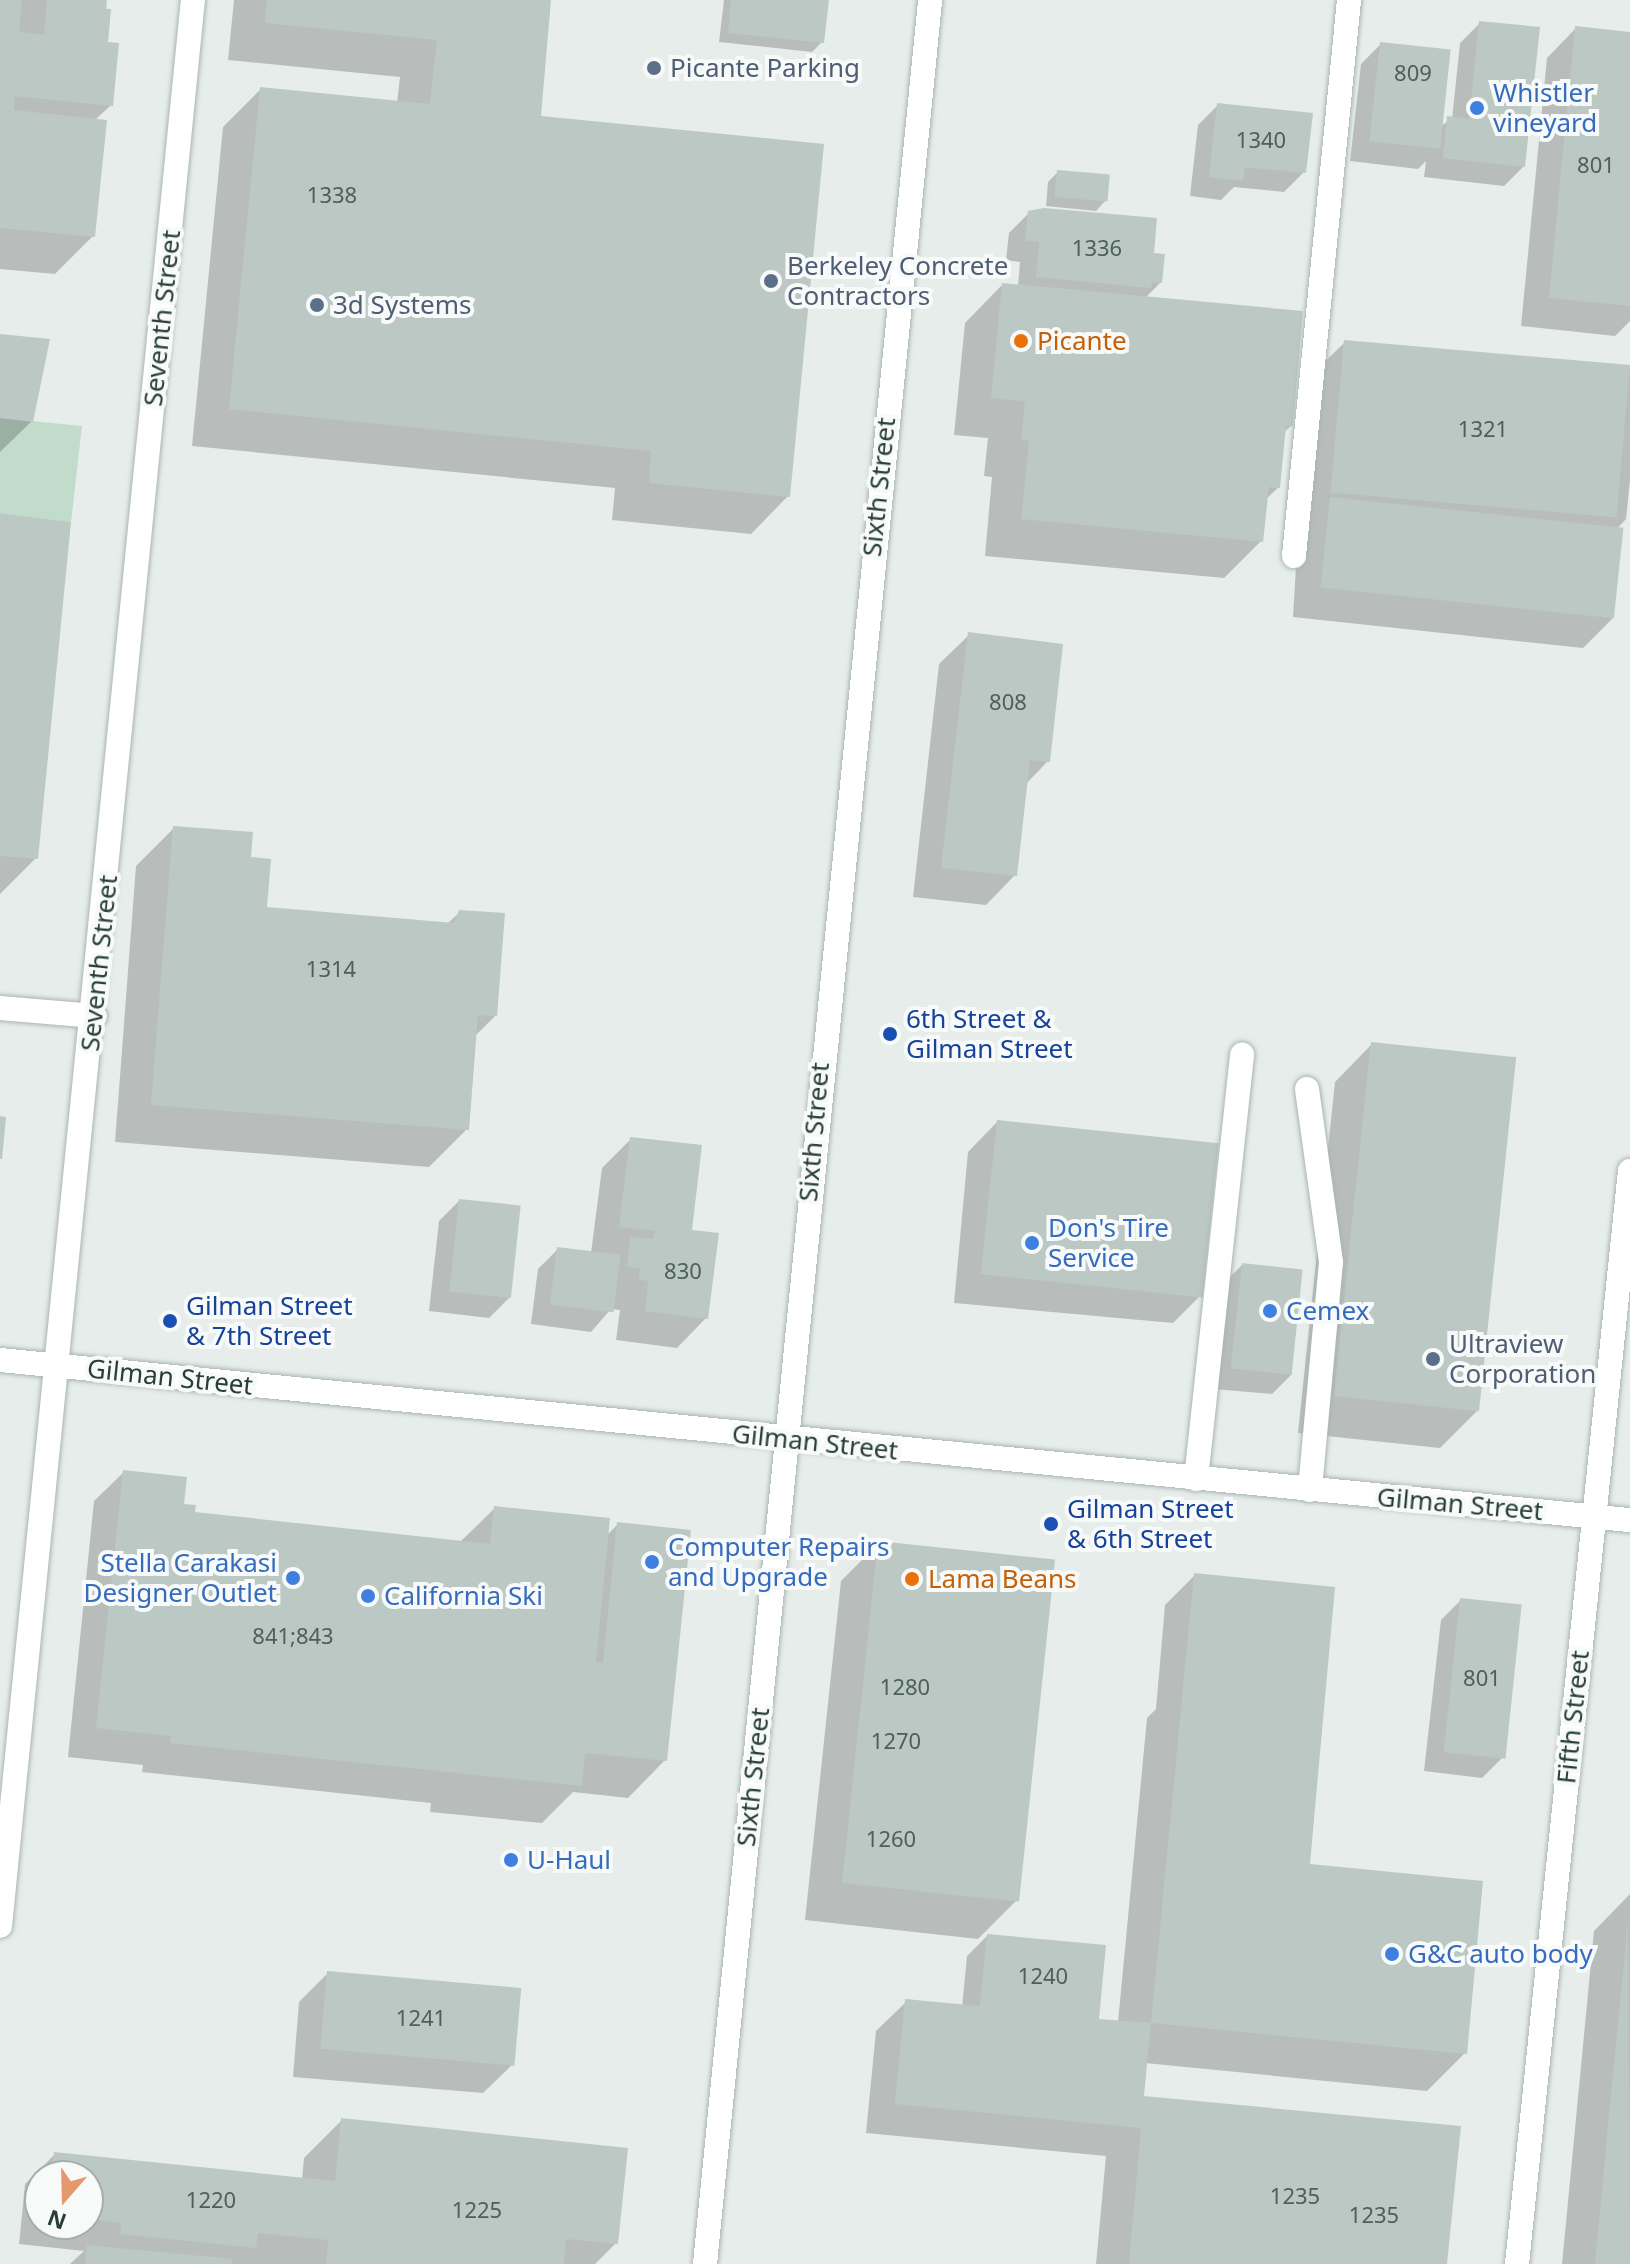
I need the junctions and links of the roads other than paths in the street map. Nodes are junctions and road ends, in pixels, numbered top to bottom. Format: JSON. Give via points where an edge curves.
{"nodes":[{"id":1,"x":193,"y":0,"type":"edge"},
{"id":2,"x":930,"y":0,"type":"edge"},
{"id":3,"x":1349,"y":0,"type":"edge"},
{"id":4,"x":1294,"y":556,"type":"dead end"},
{"id":5,"x":0,"y":1008,"type":"edge"},
{"id":6,"x":95,"y":1016,"type":"junction"},
{"id":7,"x":1242,"y":1054,"type":"dead end"},
{"id":8,"x":1307,"y":1089,"type":"dead end"},
{"id":9,"x":1630,"y":1171,"type":"edge"},
{"id":10,"x":0,"y":1360,"type":"edge"},
{"id":11,"x":57,"y":1366,"type":"junction"},
{"id":12,"x":787,"y":1440,"type":"junction"},
{"id":13,"x":1196,"y":1479,"type":"junction"},
{"id":14,"x":1310,"y":1490,"type":"junction"},
{"id":15,"x":1595,"y":1517,"type":"junction"},
{"id":16,"x":1630,"y":1520,"type":"edge"},
{"id":17,"x":0,"y":1926,"type":"edge"},
{"id":18,"x":705,"y":2264,"type":"edge"},
{"id":19,"x":1517,"y":2264,"type":"edge"}],
"edges":[{"from":1,"to":6,"type":"street","name":"Seventh Street"},
{"from":2,"to":12,"type":"street","name":"Sixth Street"},
{"from":3,"to":4,"type":"street"},
{"from":5,"to":6,"type":"street"},
{"from":6,"to":11,"type":"street","name":"Seventh Street"},
{"from":7,"to":13,"type":"street"},
{"from":8,"to":14,"type":"street","via":[[1331,1262]]},
{"from":9,"to":15,"type":"street","name":"Fifth Street"},
{"from":10,"to":11,"type":"street","name":"Gilman Street"},
{"from":11,"to":12,"type":"street","name":"Gilman Street"},
{"from":11,"to":17,"type":"street","name":"Seventh Street"},
{"from":12,"to":13,"type":"street","name":"Gilman Street"},
{"from":12,"to":18,"type":"street","name":"Sixth Street"},
{"from":13,"to":14,"type":"street","name":"Gilman Street"},
{"from":14,"to":15,"type":"street","name":"Gilman Street"},
{"from":15,"to":16,"type":"street","name":"Gilman Street"},
{"from":15,"to":19,"type":"street","name":"Fifth Street"}]}
